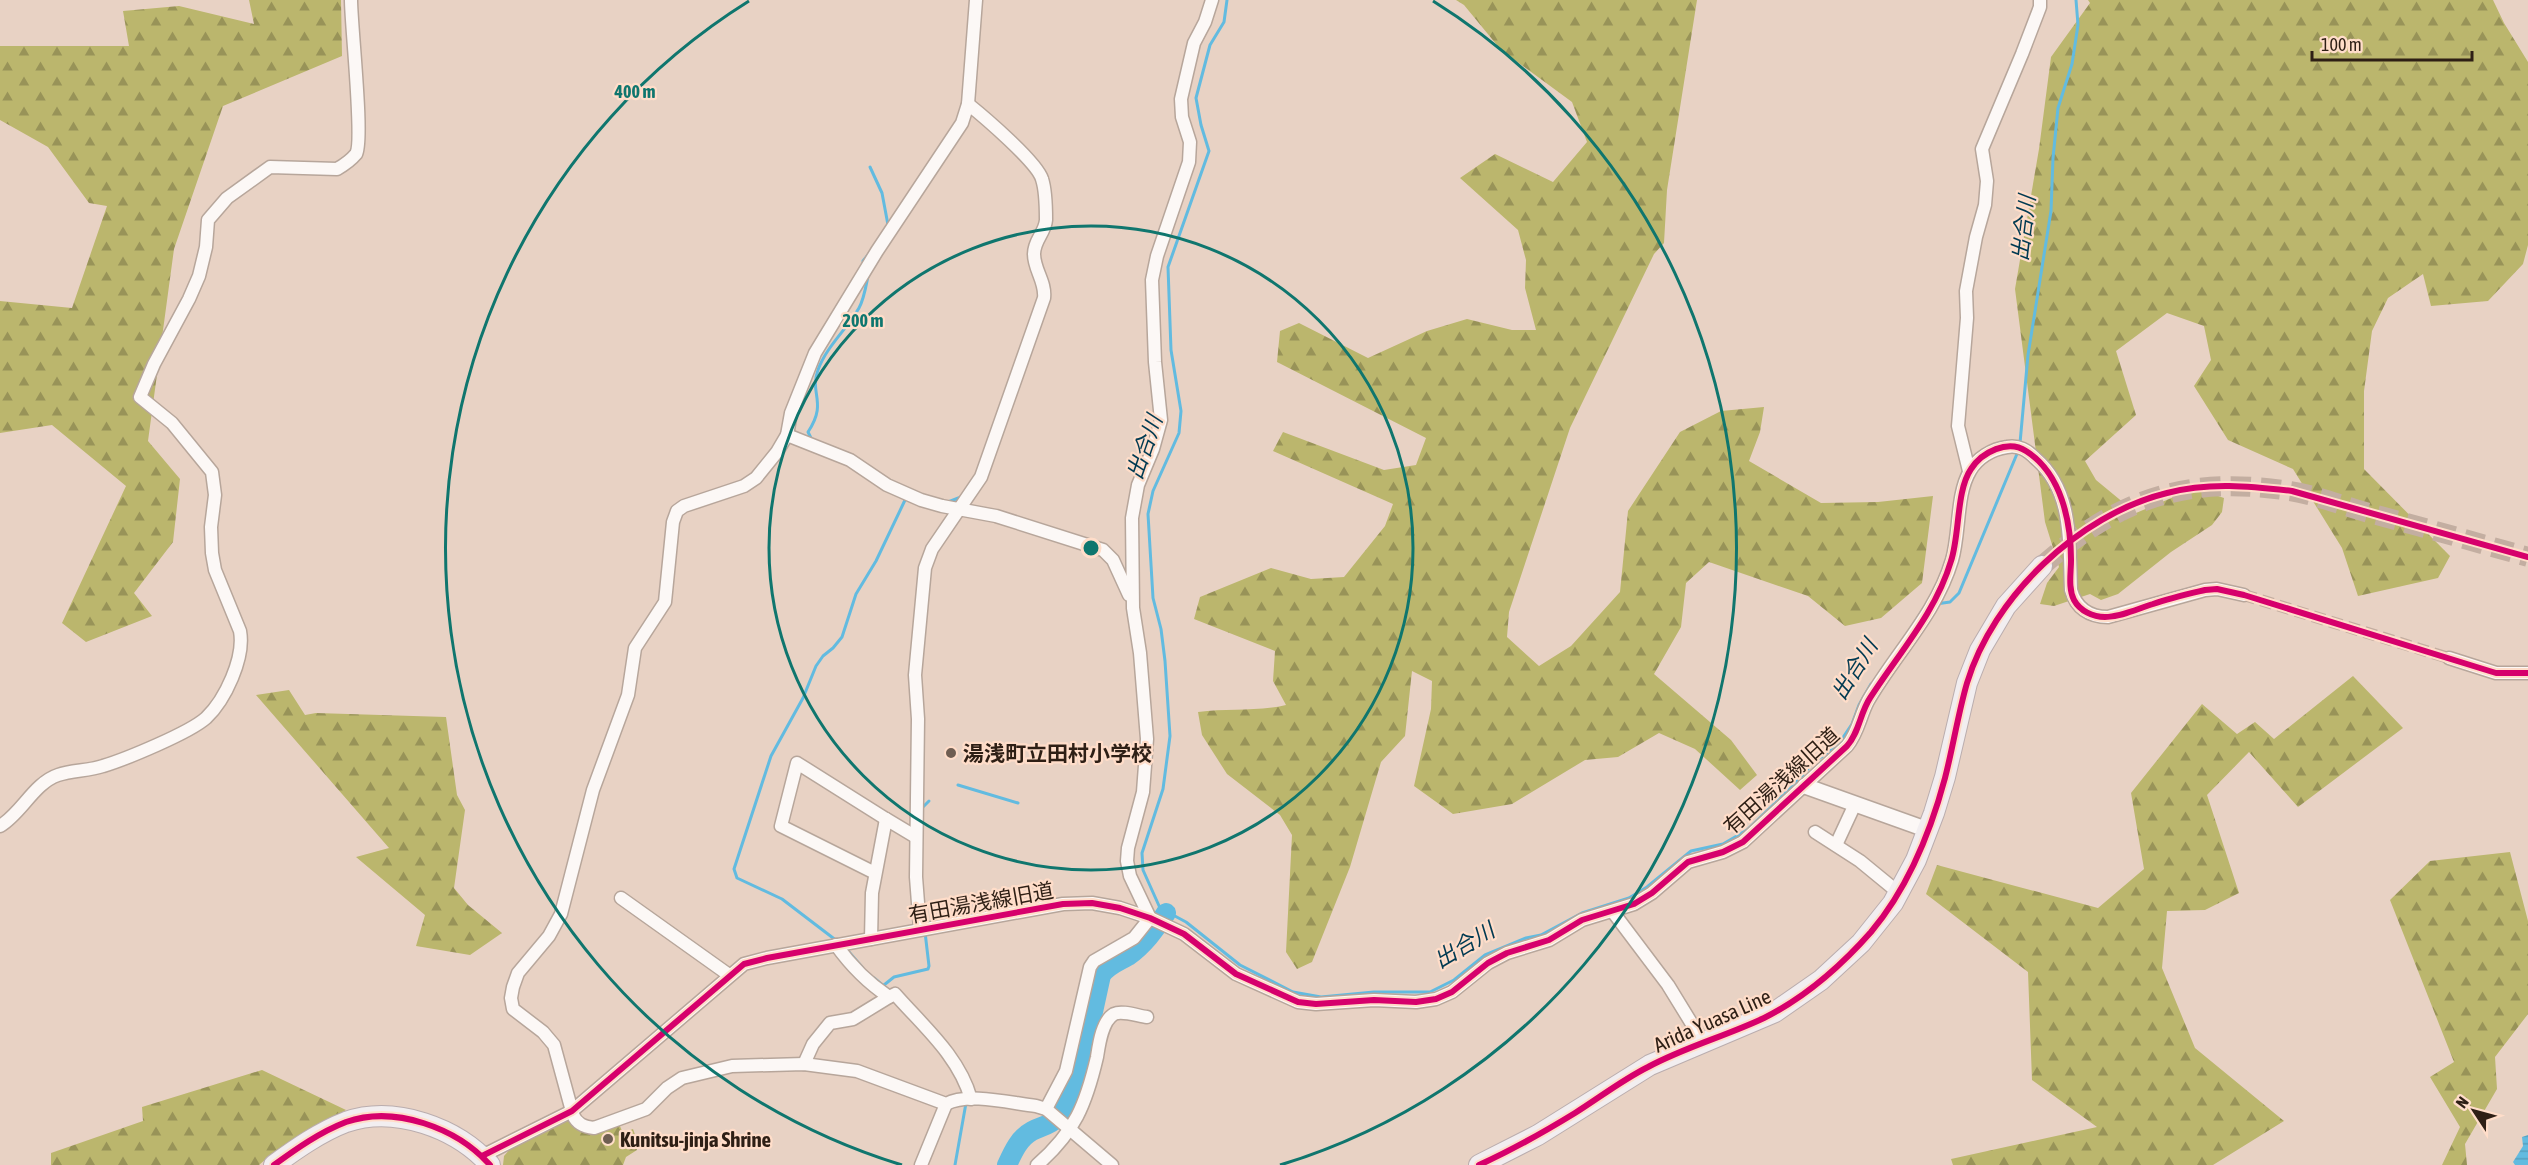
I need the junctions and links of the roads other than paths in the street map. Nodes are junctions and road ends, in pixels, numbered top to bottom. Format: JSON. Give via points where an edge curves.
{"nodes":[{"id":1,"x":351,"y":0,"type":"edge"},
{"id":2,"x":976,"y":0,"type":"edge"},
{"id":3,"x":1212,"y":0,"type":"edge"},
{"id":4,"x":2040,"y":0,"type":"edge"},
{"id":5,"x":968,"y":104,"type":"junction"},
{"id":6,"x":787,"y":435,"type":"junction"},
{"id":7,"x":1969,"y":471,"type":"junction"},
{"id":8,"x":959,"y":508,"type":"junction"},
{"id":9,"x":2042,"y":566,"type":"tunnel mouth"},
{"id":10,"x":2244,"y":595,"type":"tunnel mouth"},
{"id":11,"x":1133,"y":608,"type":"junction"},
{"id":12,"x":2449,"y":658,"type":"tunnel mouth"},
{"id":13,"x":2528,"y":673,"type":"edge"},
{"id":14,"x":1805,"y":786,"type":"junction"},
{"id":15,"x":1855,"y":804,"type":"junction"},
{"id":16,"x":886,"y":819,"type":"junction"},
{"id":17,"x":0,"y":826,"type":"edge"},
{"id":18,"x":1928,"y":830,"type":"junction"},
{"id":19,"x":1815,"y":832,"type":"dead end"},
{"id":20,"x":916,"y":837,"type":"junction"},
{"id":21,"x":1836,"y":845,"type":"junction"},
{"id":22,"x":875,"y":873,"type":"junction"},
{"id":23,"x":1899,"y":893,"type":"junction"},
{"id":24,"x":621,"y":898,"type":"dead end"},
{"id":25,"x":1613,"y":912,"type":"junction"},
{"id":26,"x":1150,"y":918,"type":"junction"},
{"id":27,"x":920,"y":929,"type":"junction"},
{"id":28,"x":871,"y":939,"type":"junction"},
{"id":29,"x":836,"y":945,"type":"junction"},
{"id":30,"x":729,"y":975,"type":"junction"},
{"id":31,"x":889,"y":996,"type":"junction"},
{"id":32,"x":1147,"y":1017,"type":"dead end"},
{"id":33,"x":1703,"y":1042,"type":"junction"},
{"id":34,"x":804,"y":1064,"type":"junction"},
{"id":35,"x":971,"y":1098,"type":"junction"},
{"id":36,"x":946,"y":1104,"type":"junction"},
{"id":37,"x":1046,"y":1109,"type":"junction"},
{"id":38,"x":572,"y":1111,"type":"junction"},
{"id":39,"x":1070,"y":1128,"type":"junction"},
{"id":40,"x":486,"y":1161,"type":"edge"},
{"id":41,"x":274,"y":1165,"type":"edge"},
{"id":42,"x":921,"y":1165,"type":"edge"},
{"id":43,"x":1037,"y":1165,"type":"edge"},
{"id":44,"x":1112,"y":1165,"type":"edge"},
{"id":45,"x":1479,"y":1165,"type":"edge"}],
"edges":[{"from":1,"to":17,"type":"street","via":[[359,119],[356,154],[338,169],[270,167],[227,198],[208,220],[199,276],[140,397],[172,423],[212,472],[212,553],[242,640],[237,667],[207,717],[190,729],[103,766],[56,776]]},
{"from":2,"to":5,"type":"street"},
{"from":3,"to":11,"type":"street","via":[[1194,43],[1181,99],[1190,142],[1189,162],[1152,280],[1161,420],[1133,505]]},
{"from":4,"to":7,"type":"street","via":[[1982,148],[1987,181],[1985,205],[1966,291],[1958,426]]},
{"from":5,"to":6,"type":"street","via":[[962,123],[815,353],[791,413]]},
{"from":5,"to":8,"type":"street","via":[[1029,160],[1042,179],[1046,222],[1034,253],[1045,288],[981,477]]},
{"from":6,"to":8,"type":"street","via":[[850,460],[899,491]]},
{"from":6,"to":38,"type":"street","via":[[750,482],[677,511],[665,602],[635,648],[628,695],[593,790],[561,914],[549,936],[515,977],[513,1009],[554,1045]]},
{"from":7,"to":10,"type":"street","via":[[1987,454],[2006,447],[2022,448],[2043,464],[2055,482],[2066,513],[2074,600],[2093,615],[2115,615],[2205,590]]},
{"from":7,"to":14,"type":"street","name":"有田湯浅線旧道","via":[[1955,546],[1939,592],[1869,699],[1852,740]]},
{"from":8,"to":11,"type":"street","via":[[1103,550],[1122,574]]},
{"from":8,"to":20,"type":"street","via":[[932,549],[925,568],[915,675]]},
{"from":9,"to":18,"type":"main road","name":"Arida Yuasa Line","via":[[1997,618],[1974,663]]},
{"from":11,"to":26,"type":"street","via":[[1148,739],[1145,778],[1128,861],[1130,876]]},
{"from":12,"to":13,"type":"street","via":[[2496,673]]},
{"from":14,"to":15,"type":"street"},
{"from":14,"to":25,"type":"street","name":"有田湯浅線旧道","via":[[1743,842],[1688,862],[1643,899]]},
{"from":15,"to":18,"type":"street"},
{"from":15,"to":21,"type":"street"},
{"from":16,"to":20,"type":"street"},
{"from":16,"to":22,"type":"street"},
{"from":16,"to":22,"type":"street","via":[[797,763],[781,826]]},
{"from":18,"to":23,"type":"main road","name":"Arida Yuasa Line"},
{"from":19,"to":21,"type":"street"},
{"from":20,"to":27,"type":"street"},
{"from":21,"to":23,"type":"street"},
{"from":22,"to":28,"type":"street"},
{"from":23,"to":33,"type":"main road","name":"Arida Yuasa Line","via":[[1870,932],[1821,980],[1764,1017]]},
{"from":24,"to":30,"type":"street"},
{"from":25,"to":26,"type":"street","name":"有田湯浅線旧道","via":[[1582,920],[1549,940],[1507,953],[1436,999],[1317,1004],[1298,1002],[1246,980],[1184,934]]},
{"from":25,"to":33,"type":"street","via":[[1664,979]]},
{"from":26,"to":27,"type":"street","name":"有田湯浅線旧道","via":[[1120,908],[1075,903]]},
{"from":26,"to":37,"type":"street","via":[[1134,938],[1090,967],[1066,1071]]},
{"from":27,"to":28,"type":"street","name":"有田湯浅線旧道"},
{"from":28,"to":29,"type":"street","name":"有田湯浅線旧道"},
{"from":29,"to":30,"type":"street","name":"有田湯浅線旧道","via":[[755,960]]},
{"from":29,"to":31,"type":"street","via":[[863,977]]},
{"from":30,"to":38,"type":"street","name":"有田湯浅線旧道"},
{"from":31,"to":34,"type":"street","via":[[853,1019],[831,1023],[813,1044]]},
{"from":31,"to":35,"type":"street","via":[[895,994],[953,1060]]},
{"from":32,"to":39,"type":"street","via":[[1119,1013],[1108,1019],[1086,1100]]},
{"from":33,"to":45,"type":"main road","name":"Arida Yuasa Line","via":[[1650,1065],[1538,1135]]},
{"from":34,"to":36,"type":"street","via":[[857,1071]]},
{"from":34,"to":38,"type":"street","via":[[732,1066],[688,1076],[674,1082],[646,1109],[594,1128],[582,1125]]},
{"from":35,"to":36,"type":"street"},
{"from":35,"to":37,"type":"street"},
{"from":36,"to":42,"type":"street"},
{"from":37,"to":39,"type":"street"},
{"from":38,"to":40,"type":"street","name":"有田湯浅線旧道"},
{"from":39,"to":43,"type":"street"},
{"from":39,"to":44,"type":"street"},
{"from":40,"to":41,"type":"main road","via":[[460,1139],[440,1129],[378,1117],[341,1124]]}]}
